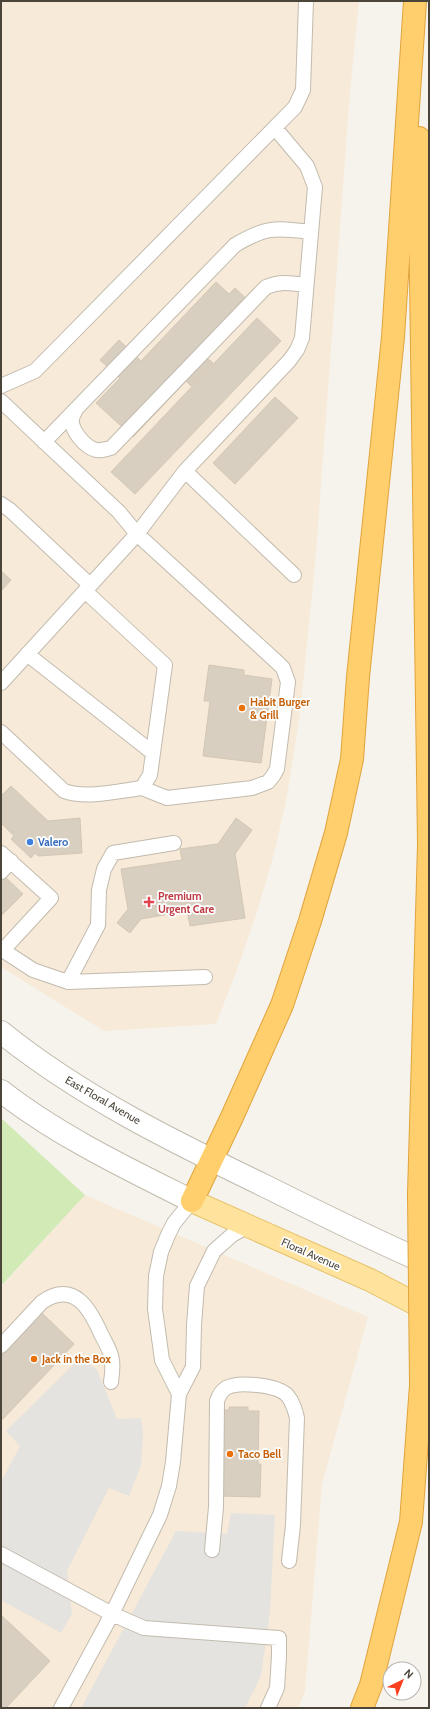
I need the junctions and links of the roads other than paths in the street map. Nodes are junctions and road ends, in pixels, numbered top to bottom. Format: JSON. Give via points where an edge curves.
{"nodes":[{"id":1,"x":306,"y":1,"type":"edge"},
{"id":2,"x":416,"y":1,"type":"edge"},
{"id":3,"x":275,"y":128,"type":"junction"},
{"id":4,"x":311,"y":232,"type":"junction"},
{"id":5,"x":306,"y":285,"type":"junction"},
{"id":6,"x":1,"y":386,"type":"edge"},
{"id":7,"x":1,"y":402,"type":"edge"},
{"id":8,"x":76,"y":409,"type":"junction"},
{"id":9,"x":44,"y":442,"type":"junction"},
{"id":10,"x":185,"y":471,"type":"junction"},
{"id":11,"x":1,"y":504,"type":"edge"},
{"id":12,"x":137,"y":534,"type":"junction"},
{"id":13,"x":294,"y":575,"type":"dead end"},
{"id":14,"x":88,"y":588,"type":"junction"},
{"id":15,"x":27,"y":654,"type":"junction"},
{"id":16,"x":1,"y":683,"type":"edge"},
{"id":17,"x":1,"y":732,"type":"edge"},
{"id":18,"x":153,"y":753,"type":"junction"},
{"id":19,"x":142,"y":788,"type":"junction"},
{"id":20,"x":174,"y":843,"type":"dead end"},
{"id":21,"x":6,"y":857,"type":"edge"},
{"id":22,"x":1,"y":872,"type":"edge"},
{"id":23,"x":2,"y":950,"type":"edge"},
{"id":24,"x":205,"y":977,"type":"dead end"},
{"id":25,"x":68,"y":982,"type":"junction"},
{"id":26,"x":1,"y":1032,"type":"edge"},
{"id":27,"x":1,"y":1091,"type":"edge"},
{"id":28,"x":210,"y":1160,"type":"junction"},
{"id":29,"x":192,"y":1201,"type":"junction"},
{"id":30,"x":248,"y":1226,"type":"junction"},
{"id":31,"x":429,"y":1264,"type":"edge"},
{"id":32,"x":429,"y":1311,"type":"edge"},
{"id":33,"x":1,"y":1346,"type":"edge"},
{"id":34,"x":111,"y":1382,"type":"dead end"},
{"id":35,"x":179,"y":1394,"type":"junction"},
{"id":36,"x":212,"y":1550,"type":"dead end"},
{"id":37,"x":1,"y":1554,"type":"edge"},
{"id":38,"x":289,"y":1561,"type":"dead end"},
{"id":39,"x":112,"y":1614,"type":"junction"},
{"id":40,"x":61,"y":1708,"type":"edge"},
{"id":41,"x":268,"y":1708,"type":"edge"},
{"id":42,"x":362,"y":1708,"type":"edge"}],
"edges":[{"from":1,"to":3,"type":"lane","via":[[303,90],[295,107]]},
{"from":2,"to":28,"type":"highway","via":[[393,337],[352,759],[336,833],[282,1005]]},
{"from":2,"to":42,"type":"highway","bridge":true,"via":[[429,844],[419,1194],[421,1385],[411,1522],[371,1685]]},
{"from":3,"to":4,"type":"lane","via":[[307,166],[315,187]]},
{"from":3,"to":6,"type":"lane","via":[[35,371]]},
{"from":4,"to":5,"type":"lane"},
{"from":4,"to":8,"type":"lane","via":[[269,229],[235,245]]},
{"from":5,"to":8,"type":"lane","via":[[281,282],[266,287],[111,448],[94,449],[78,436],[72,419]]},
{"from":5,"to":10,"type":"lane","via":[[302,338],[297,350]]},
{"from":7,"to":9,"type":"lane"},
{"from":8,"to":9,"type":"lane"},
{"from":9,"to":12,"type":"lane","via":[[119,512]]},
{"from":10,"to":12,"type":"lane"},
{"from":10,"to":13,"type":"lane"},
{"from":11,"to":14,"type":"lane"},
{"from":12,"to":14,"type":"lane"},
{"from":12,"to":19,"type":"lane","via":[[283,668],[288,682],[277,769],[268,782],[252,788],[167,798]]},
{"from":14,"to":15,"type":"lane"},
{"from":14,"to":18,"type":"lane","via":[[165,665]]},
{"from":15,"to":16,"type":"lane"},
{"from":15,"to":18,"type":"lane"},
{"from":17,"to":19,"type":"lane","via":[[64,791],[84,794]]},
{"from":18,"to":19,"type":"lane","via":[[150,776]]},
{"from":20,"to":25,"type":"lane","via":[[113,853],[104,869],[99,890],[98,925]]},
{"from":21,"to":22,"type":"lane"},
{"from":21,"to":23,"type":"lane","via":[[51,898]]},
{"from":23,"to":25,"type":"lane","via":[[34,970]]},
{"from":24,"to":25,"type":"lane"},
{"from":26,"to":28,"type":"street","name":"East Floral Avenue","via":[[82,1090]]},
{"from":27,"to":29,"type":"street","via":[[83,1144]]},
{"from":28,"to":29,"type":"highway"},
{"from":28,"to":31,"type":"street"},
{"from":29,"to":30,"type":"main road","name":"Floral Avenue"},
{"from":29,"to":35,"type":"lane","via":[[174,1222],[161,1252],[156,1276],[155,1309],[162,1360]]},
{"from":30,"to":32,"type":"main road","name":"Floral Avenue","via":[[370,1280]]},
{"from":30,"to":35,"type":"lane","via":[[232,1235],[214,1251],[197,1286],[193,1367]]},
{"from":33,"to":34,"type":"lane","via":[[48,1298],[72,1296],[80,1300],[92,1313],[112,1358]]},
{"from":35,"to":39,"type":"lane","via":[[169,1486],[160,1515]]},
{"from":36,"to":38,"type":"lane","via":[[216,1507],[217,1400],[222,1391],[231,1386],[275,1388],[287,1395],[297,1418],[294,1517]]},
{"from":37,"to":39,"type":"lane"},
{"from":39,"to":40,"type":"lane"},
{"from":39,"to":41,"type":"lane","via":[[144,1628],[279,1638],[277,1688]]}]}
